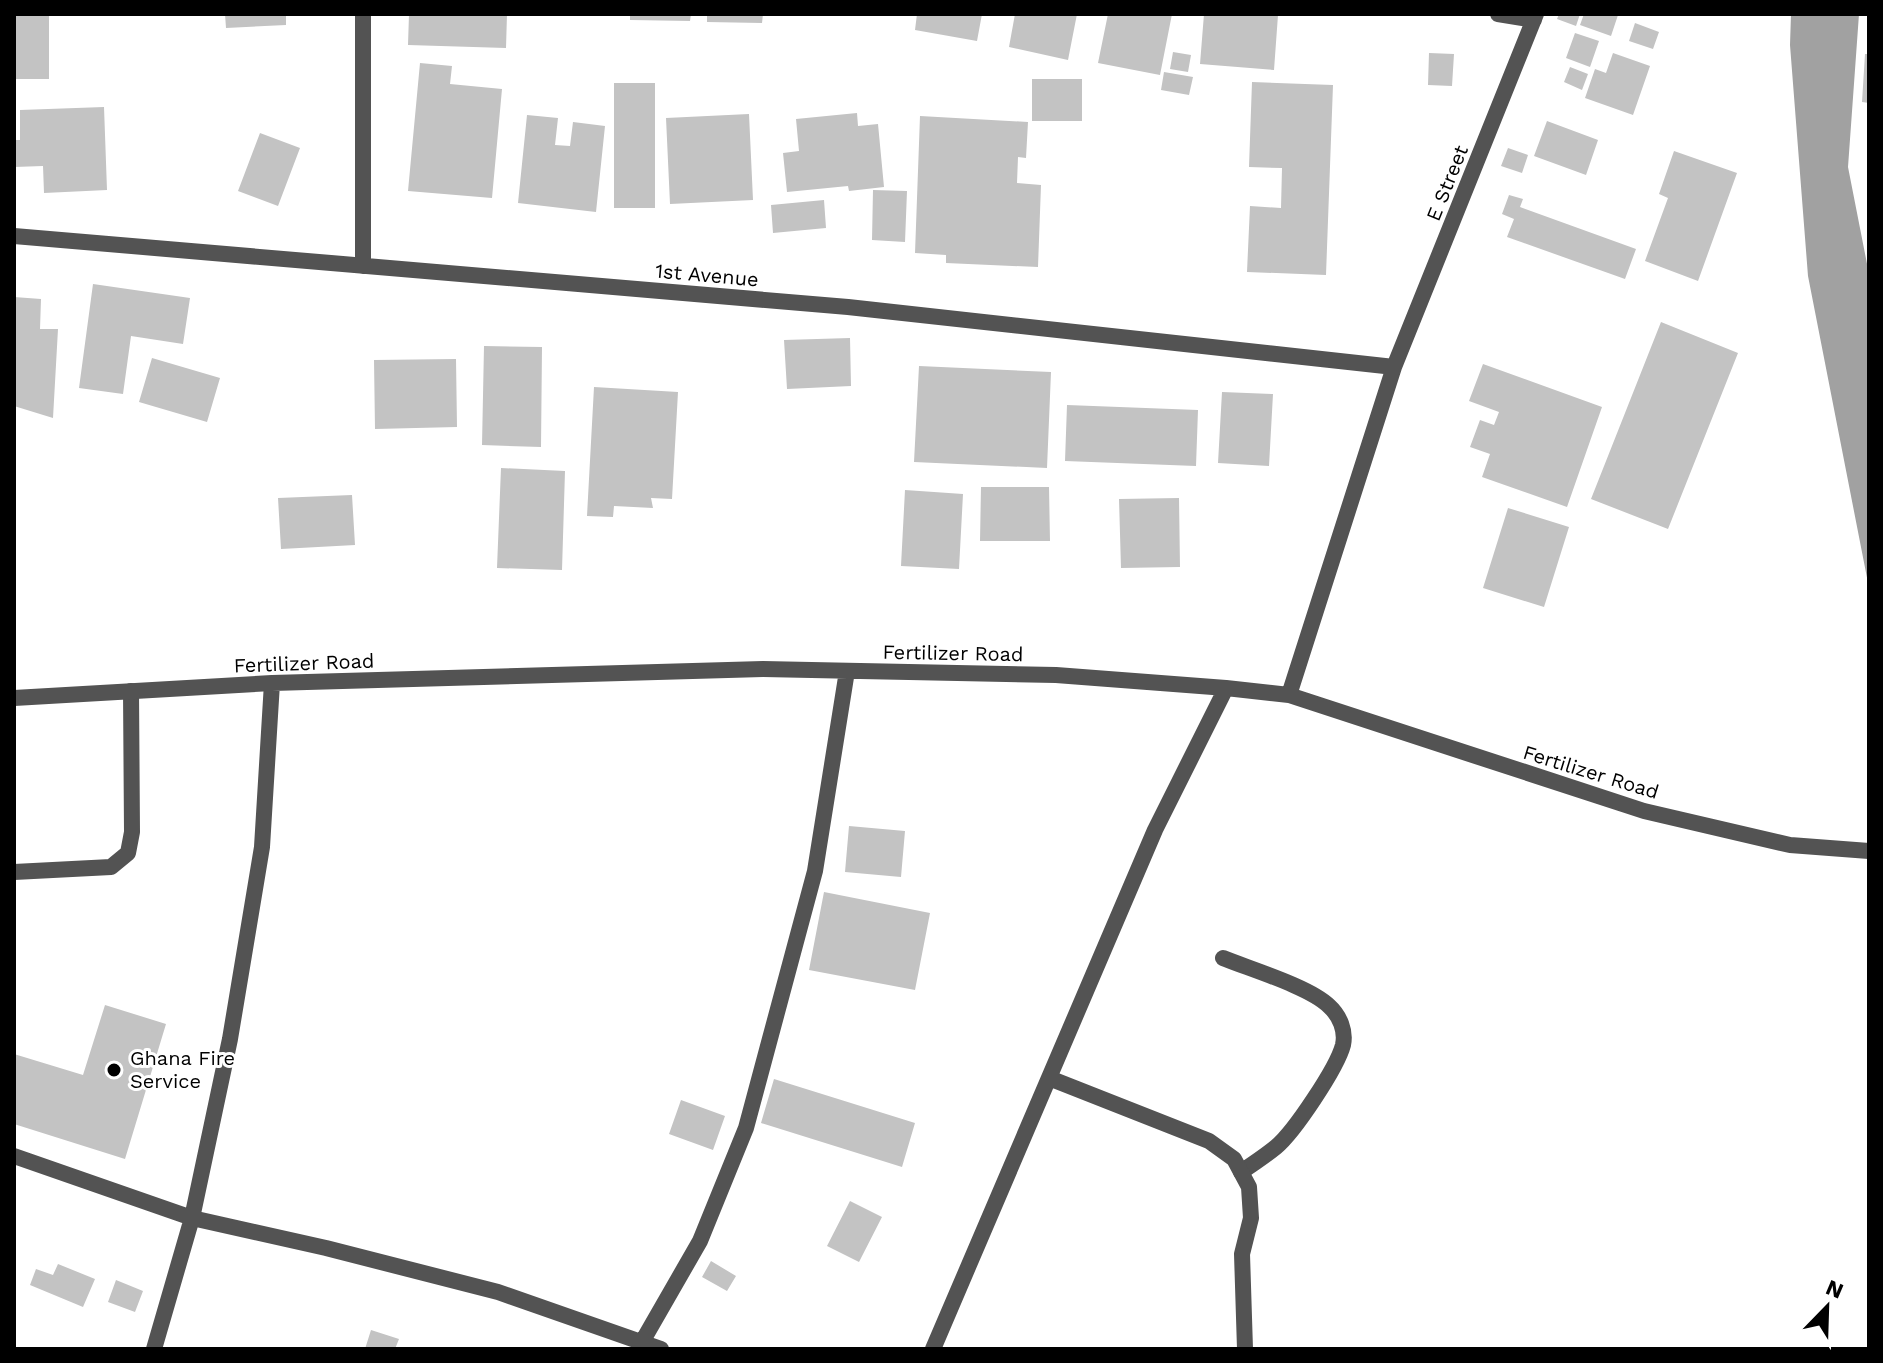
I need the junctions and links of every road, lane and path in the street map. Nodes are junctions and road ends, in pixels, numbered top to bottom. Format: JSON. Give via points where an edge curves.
{"nodes":[{"id":1,"x":363,"y":14,"type":"edge"},
{"id":2,"x":1498,"y":14,"type":"edge"},
{"id":3,"x":1535,"y":17,"type":"edge"},
{"id":4,"x":14,"y":236,"type":"edge"},
{"id":5,"x":363,"y":266,"type":"junction"},
{"id":6,"x":1394,"y":367,"type":"junction"},
{"id":7,"x":847,"y":671,"type":"junction"},
{"id":8,"x":272,"y":683,"type":"junction"},
{"id":9,"x":1226,"y":688,"type":"junction"},
{"id":10,"x":131,"y":691,"type":"junction"},
{"id":11,"x":1289,"y":695,"type":"junction"},
{"id":12,"x":14,"y":698,"type":"edge"},
{"id":13,"x":1869,"y":851,"type":"edge"},
{"id":14,"x":14,"y":872,"type":"edge"},
{"id":15,"x":1223,"y":958,"type":"dead end"},
{"id":16,"x":1049,"y":1078,"type":"junction"},
{"id":17,"x":14,"y":1156,"type":"edge"},
{"id":18,"x":1241,"y":1172,"type":"junction"},
{"id":19,"x":192,"y":1218,"type":"junction"},
{"id":20,"x":639,"y":1346,"type":"edge"},
{"id":21,"x":154,"y":1349,"type":"edge"},
{"id":22,"x":661,"y":1349,"type":"edge"},
{"id":23,"x":933,"y":1349,"type":"edge"},
{"id":24,"x":1245,"y":1349,"type":"edge"}],
"edges":[{"from":1,"to":5,"type":"street"},
{"from":2,"to":3,"type":"street"},
{"from":3,"to":6,"type":"street","name":"E Street"},
{"from":4,"to":5,"type":"street","name":"1st Avenue"},
{"from":5,"to":6,"type":"street","name":"1st Avenue","via":[[848,307]]},
{"from":6,"to":11,"type":"street","name":"E Street"},
{"from":7,"to":8,"type":"street","name":"Fertilizer Road"},
{"from":7,"to":9,"type":"street","name":"Fertilizer Road","via":[[1056,675]]},
{"from":7,"to":20,"type":"street","via":[[815,871],[746,1128],[700,1241]]},
{"from":8,"to":10,"type":"street","name":"Fertilizer Road"},
{"from":8,"to":19,"type":"street","via":[[262,847],[230,1039]]},
{"from":9,"to":11,"type":"street","name":"Fertilizer Road"},
{"from":9,"to":16,"type":"street","via":[[1155,830]]},
{"from":10,"to":12,"type":"street","name":"Fertilizer Road"},
{"from":10,"to":14,"type":"street","via":[[128,853],[111,867]]},
{"from":11,"to":13,"type":"street","name":"Fertilizer Road","via":[[1644,811],[1790,845]]},
{"from":15,"to":18,"type":"street","via":[[1329,1005],[1343,1025],[1334,1067],[1297,1122],[1278,1145]]},
{"from":16,"to":18,"type":"street","via":[[1209,1141],[1234,1159]]},
{"from":16,"to":23,"type":"street"},
{"from":17,"to":19,"type":"street"},
{"from":18,"to":24,"type":"street","via":[[1249,1187],[1251,1218],[1242,1254]]},
{"from":19,"to":20,"type":"street","via":[[498,1292]]},
{"from":19,"to":21,"type":"street"},
{"from":20,"to":22,"type":"street"}]}
